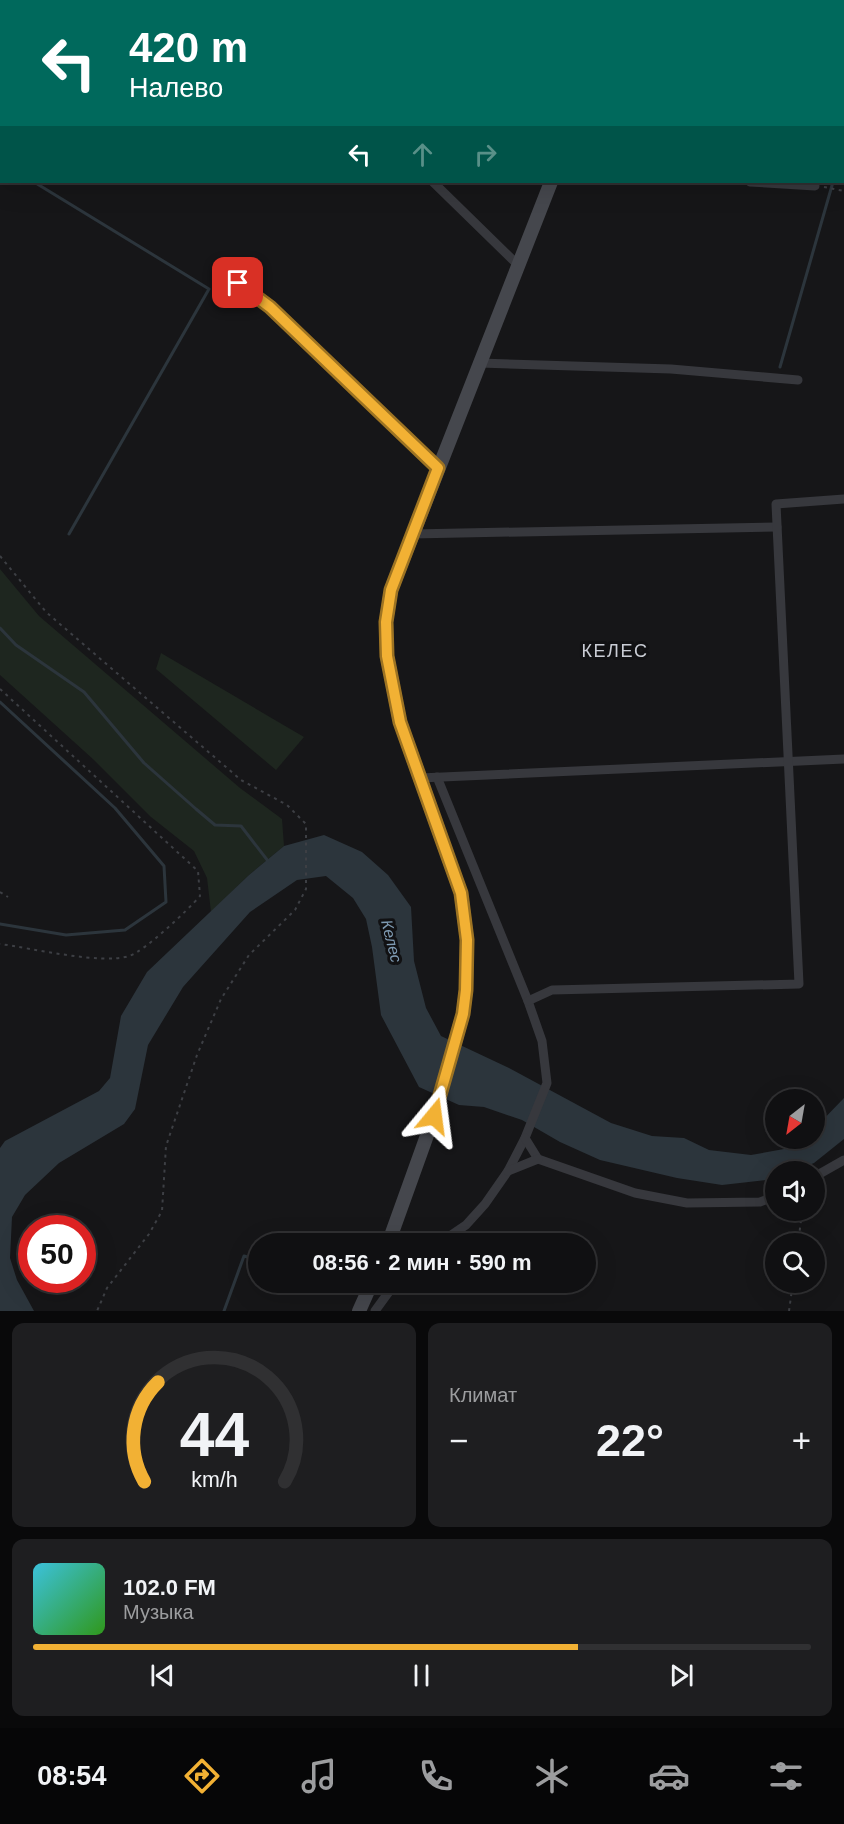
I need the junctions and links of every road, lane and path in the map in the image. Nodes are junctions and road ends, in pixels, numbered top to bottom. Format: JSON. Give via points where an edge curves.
{"nodes":[{"id":1,"x":434,"y":183,"type":"edge"},
{"id":2,"x":551,"y":183,"type":"edge"},
{"id":3,"x":766,"y":183,"type":"edge"},
{"id":4,"x":815,"y":186,"type":"joint"},
{"id":5,"x":844,"y":191,"type":"edge"},
{"id":6,"x":518,"y":265,"type":"junction"},
{"id":7,"x":223,"y":272,"type":"dead end"},
{"id":8,"x":480,"y":363,"type":"junction"},
{"id":9,"x":798,"y":380,"type":"dead end"},
{"id":10,"x":438,"y":468,"type":"junction"},
{"id":11,"x":844,"y":499,"type":"edge"},
{"id":12,"x":777,"y":527,"type":"junction"},
{"id":13,"x":412,"y":534,"type":"junction"},
{"id":14,"x":0,"y":556,"type":"edge"},
{"id":15,"x":0,"y":688,"type":"edge"},
{"id":16,"x":844,"y":759,"type":"edge"},
{"id":17,"x":788,"y":762,"type":"junction"},
{"id":18,"x":437,"y":777,"type":"junction"},
{"id":19,"x":420,"y":778,"type":"junction"},
{"id":20,"x":478,"y":877,"type":"junction"},
{"id":21,"x":457,"y":883,"type":"junction"},
{"id":22,"x":0,"y":892,"type":"edge"},
{"id":23,"x":8,"y":897,"type":"dead end"},
{"id":24,"x":0,"y":944,"type":"edge"},
{"id":25,"x":528,"y":1001,"type":"junction"},
{"id":26,"x":525,"y":1138,"type":"junction"},
{"id":27,"x":538,"y":1159,"type":"junction"},
{"id":28,"x":844,"y":1160,"type":"edge"},
{"id":29,"x":508,"y":1171,"type":"junction"},
{"id":30,"x":825,"y":1171,"type":"edge"},
{"id":31,"x":765,"y":1200,"type":"edge"},
{"id":32,"x":392,"y":1233,"type":"edge"},
{"id":33,"x":454,"y":1233,"type":"edge"},
{"id":34,"x":367,"y":1293,"type":"edge"},
{"id":35,"x":388,"y":1293,"type":"edge"},
{"id":36,"x":791,"y":1293,"type":"edge"},
{"id":37,"x":97,"y":1311,"type":"edge"},
{"id":38,"x":358,"y":1311,"type":"edge"},
{"id":39,"x":375,"y":1311,"type":"edge"},
{"id":40,"x":789,"y":1311,"type":"edge"}],
"edges":[{"from":1,"to":6,"type":"street"},
{"from":2,"to":6,"type":"main road"},
{"from":3,"to":4,"type":"street"},
{"from":4,"to":5,"type":"path"},
{"from":6,"to":8,"type":"main road"},
{"from":7,"to":10,"type":"street","via":[[270,307]]},
{"from":8,"to":9,"type":"street","via":[[671,369]]},
{"from":8,"to":10,"type":"main road"},
{"from":10,"to":13,"type":"main road"},
{"from":11,"to":12,"type":"street","via":[[776,504]]},
{"from":12,"to":13,"type":"street"},
{"from":12,"to":17,"type":"street"},
{"from":13,"to":19,"type":"main road","via":[[391,590],[386,622],[387,656],[400,722]]},
{"from":14,"to":37,"type":"path","via":[[46,612],[241,780],[287,805],[306,825],[306,890],[295,910],[249,955],[221,999],[196,1055],[166,1146],[162,1211],[107,1288]]},
{"from":15,"to":24,"type":"path","via":[[198,871],[200,896],[186,913],[132,955],[113,960]]},
{"from":16,"to":17,"type":"street"},
{"from":17,"to":18,"type":"street"},
{"from":17,"to":25,"type":"street","via":[[799,984],[552,990]]},
{"from":18,"to":19,"type":"street"},
{"from":18,"to":20,"type":"street"},
{"from":19,"to":21,"type":"main road"},
{"from":20,"to":21,"type":"street"},
{"from":20,"to":25,"type":"street"},
{"from":21,"to":32,"type":"main road","via":[[467,940],[463,1014],[434,1116]]},
{"from":22,"to":23,"type":"path"},
{"from":25,"to":26,"type":"street","via":[[542,1041],[547,1083]]},
{"from":26,"to":27,"type":"street"},
{"from":26,"to":29,"type":"street"},
{"from":27,"to":29,"type":"street"},
{"from":27,"to":31,"type":"street","via":[[635,1193],[687,1203]]},
{"from":28,"to":30,"type":"street"},
{"from":29,"to":33,"type":"street","via":[[485,1204]]},
{"from":34,"to":38,"type":"main road"},
{"from":35,"to":39,"type":"street"},
{"from":36,"to":40,"type":"path"}]}
